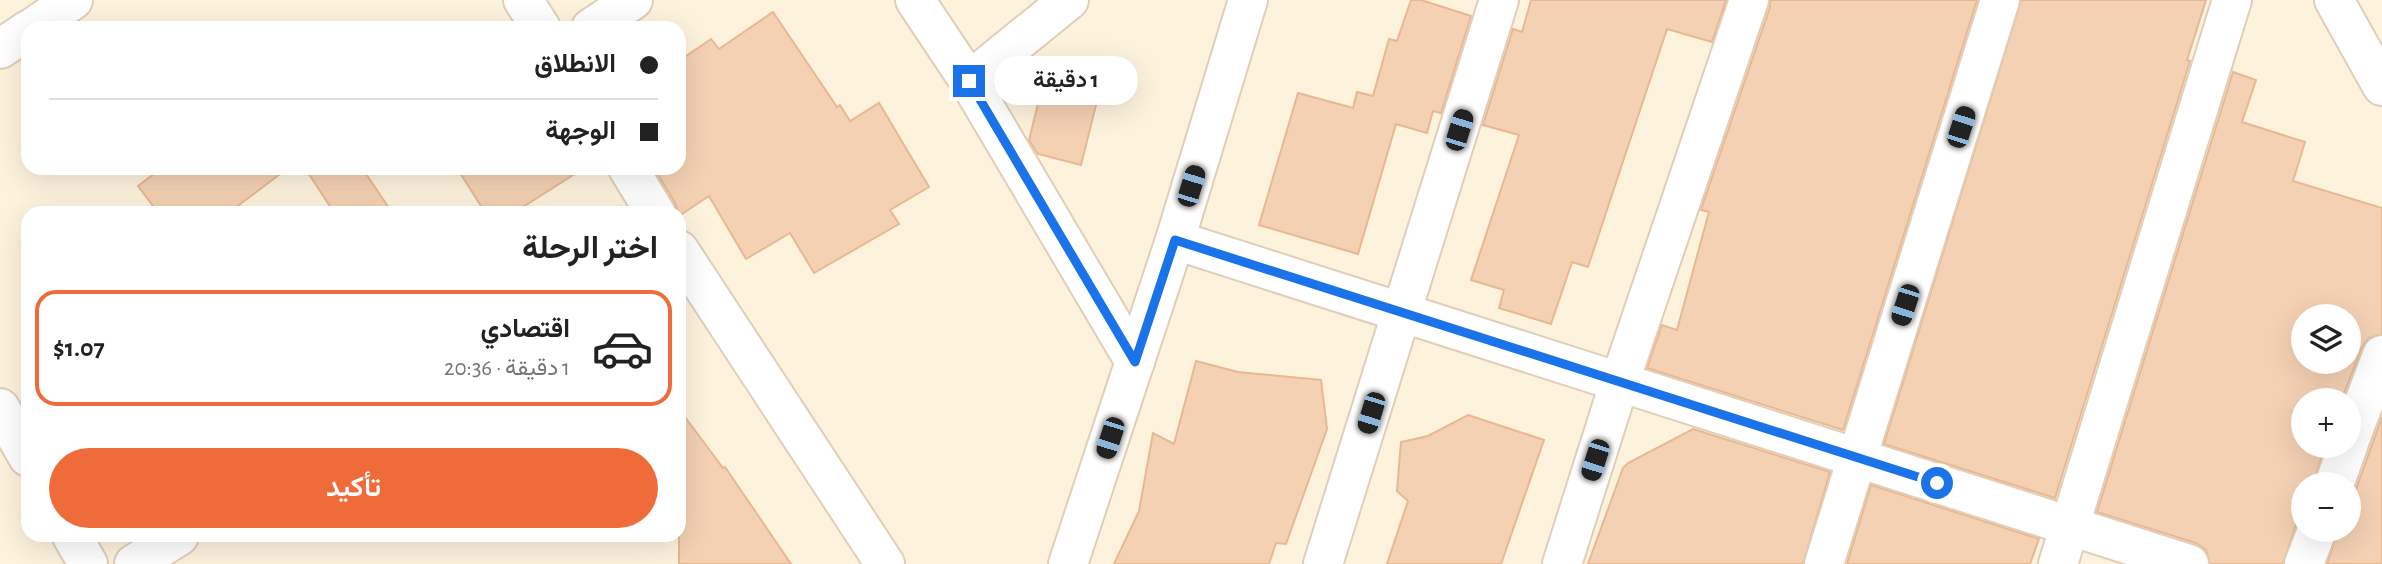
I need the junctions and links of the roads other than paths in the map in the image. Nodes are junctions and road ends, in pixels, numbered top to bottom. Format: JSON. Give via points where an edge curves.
{"nodes":[{"id":1,"x":73,"y":0,"type":"edge"},
{"id":2,"x":523,"y":0,"type":"edge"},
{"id":3,"x":633,"y":0,"type":"edge"},
{"id":4,"x":915,"y":0,"type":"edge"},
{"id":5,"x":1069,"y":0,"type":"edge"},
{"id":6,"x":1248,"y":0,"type":"edge"},
{"id":7,"x":1499,"y":0,"type":"edge"},
{"id":8,"x":1749,"y":0,"type":"edge"},
{"id":9,"x":2000,"y":0,"type":"edge"},
{"id":10,"x":2232,"y":0,"type":"edge"},
{"id":11,"x":2334,"y":0,"type":"edge"},
{"id":12,"x":42,"y":21,"type":"edge"},
{"id":13,"x":536,"y":21,"type":"edge"},
{"id":14,"x":602,"y":21,"type":"edge"},
{"id":15,"x":21,"y":35,"type":"edge"},
{"id":16,"x":0,"y":49,"type":"edge"},
{"id":17,"x":969,"y":81,"type":"junction"},
{"id":18,"x":2382,"y":86,"type":"edge"},
{"id":19,"x":632,"y":175,"type":"edge"},
{"id":20,"x":651,"y":206,"type":"edge"},
{"id":21,"x":1175,"y":240,"type":"junction"},
{"id":22,"x":686,"y":261,"type":"edge"},
{"id":23,"x":1403,"y":312,"type":"junction"},
{"id":24,"x":2382,"y":355,"type":"edge"},
{"id":25,"x":1135,"y":362,"type":"junction"},
{"id":26,"x":1620,"y":382,"type":"junction"},
{"id":27,"x":0,"y":408,"type":"edge"},
{"id":28,"x":2361,"y":411,"type":"edge"},
{"id":29,"x":21,"y":445,"type":"edge"},
{"id":30,"x":1858,"y":457,"type":"junction"},
{"id":31,"x":2070,"y":526,"type":"junction"},
{"id":32,"x":75,"y":542,"type":"edge"},
{"id":33,"x":169,"y":542,"type":"edge"},
{"id":34,"x":2312,"y":542,"type":"edge"},
{"id":35,"x":88,"y":564,"type":"edge"},
{"id":36,"x":134,"y":564,"type":"edge"},
{"id":37,"x":885,"y":564,"type":"edge"},
{"id":38,"x":1068,"y":564,"type":"edge"},
{"id":39,"x":1323,"y":564,"type":"edge"},
{"id":40,"x":1562,"y":564,"type":"edge"},
{"id":41,"x":1824,"y":564,"type":"edge"},
{"id":42,"x":2058,"y":564,"type":"edge"},
{"id":43,"x":2189,"y":564,"type":"edge"},
{"id":44,"x":2304,"y":564,"type":"edge"}],
"edges":[{"from":1,"to":12,"type":"street"},
{"from":2,"to":13,"type":"street"},
{"from":3,"to":14,"type":"street"},
{"from":4,"to":17,"type":"street"},
{"from":5,"to":17,"type":"street"},
{"from":6,"to":21,"type":"street"},
{"from":7,"to":23,"type":"street"},
{"from":8,"to":26,"type":"street"},
{"from":9,"to":30,"type":"street"},
{"from":10,"to":31,"type":"street"},
{"from":11,"to":18,"type":"street"},
{"from":15,"to":16,"type":"street"},
{"from":17,"to":25,"type":"street"},
{"from":19,"to":20,"type":"street"},
{"from":21,"to":23,"type":"street"},
{"from":21,"to":25,"type":"street"},
{"from":22,"to":37,"type":"street"},
{"from":23,"to":26,"type":"street"},
{"from":23,"to":39,"type":"street"},
{"from":24,"to":28,"type":"street"},
{"from":25,"to":38,"type":"street"},
{"from":26,"to":30,"type":"street"},
{"from":26,"to":40,"type":"street"},
{"from":27,"to":29,"type":"street"},
{"from":30,"to":31,"type":"street"},
{"from":30,"to":41,"type":"street"},
{"from":31,"to":42,"type":"street"},
{"from":31,"to":43,"type":"street"},
{"from":32,"to":35,"type":"street"},
{"from":33,"to":36,"type":"street"},
{"from":34,"to":44,"type":"street"}]}
